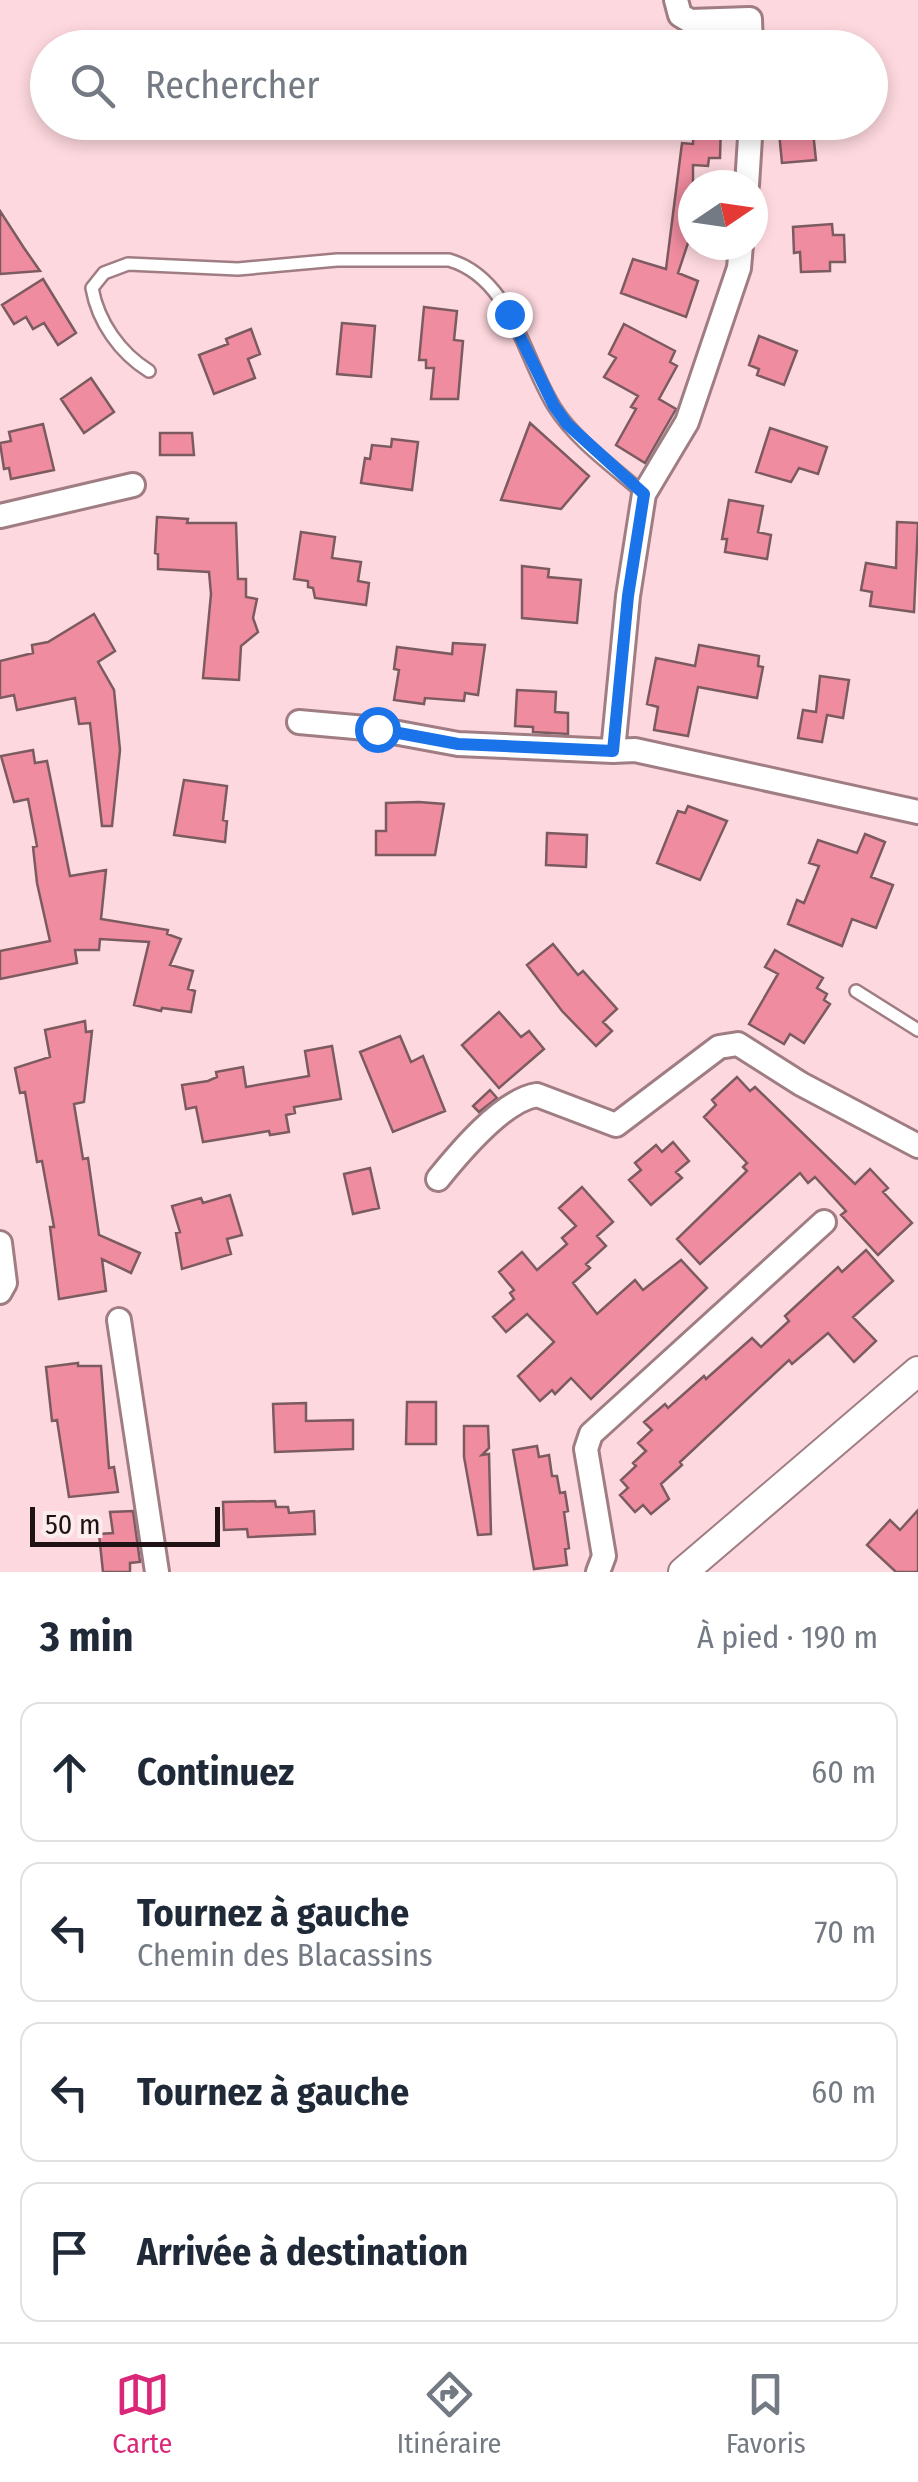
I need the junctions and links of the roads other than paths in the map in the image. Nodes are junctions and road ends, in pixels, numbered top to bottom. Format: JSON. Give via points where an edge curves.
{"nodes":[{"id":1,"x":676,"y":0,"type":"edge"},
{"id":2,"x":750,"y":30,"type":"edge"},
{"id":3,"x":750,"y":140,"type":"edge"},
{"id":4,"x":747,"y":170,"type":"edge"},
{"id":5,"x":739,"y":260,"type":"edge"},
{"id":6,"x":149,"y":371,"type":"dead end"},
{"id":7,"x":133,"y":485,"type":"dead end"},
{"id":8,"x":644,"y":494,"type":"junction"},
{"id":9,"x":0,"y":516,"type":"edge"},
{"id":10,"x":300,"y":722,"type":"dead end"},
{"id":11,"x":613,"y":751,"type":"junction"},
{"id":12,"x":918,"y":812,"type":"edge"},
{"id":13,"x":856,"y":991,"type":"dead end"},
{"id":14,"x":918,"y":1030,"type":"edge"},
{"id":15,"x":918,"y":1146,"type":"edge"},
{"id":16,"x":438,"y":1179,"type":"dead end"},
{"id":17,"x":824,"y":1222,"type":"dead end"},
{"id":18,"x":0,"y":1243,"type":"edge"},
{"id":19,"x":2,"y":1288,"type":"edge"},
{"id":20,"x":119,"y":1320,"type":"dead end"},
{"id":21,"x":918,"y":1370,"type":"edge"},
{"id":22,"x":157,"y":1572,"type":"edge"},
{"id":23,"x":598,"y":1572,"type":"edge"},
{"id":24,"x":683,"y":1572,"type":"edge"}],
"edges":[{"from":1,"to":2,"type":"street","via":[[680,15],[690,20],[750,19]]},
{"from":3,"to":4,"type":"street"},
{"from":5,"to":8,"type":"street","via":[[687,422]]},
{"from":6,"to":8,"type":"lane","via":[[129,359],[96,310],[92,288],[104,273],[128,264],[238,269],[450,260],[486,282],[509,314],[567,424]]},
{"from":7,"to":9,"type":"street"},
{"from":8,"to":11,"type":"street"},
{"from":10,"to":11,"type":"street","via":[[458,744]]},
{"from":11,"to":12,"type":"street","via":[[636,750]]},
{"from":13,"to":14,"type":"lane"},
{"from":15,"to":16,"type":"street","via":[[738,1044],[719,1047],[616,1125],[524,1097],[465,1146]]},
{"from":17,"to":23,"type":"street","via":[[591,1434],[586,1450],[604,1556]]},
{"from":18,"to":19,"type":"street"},
{"from":20,"to":22,"type":"street"},
{"from":21,"to":24,"type":"street"}]}
